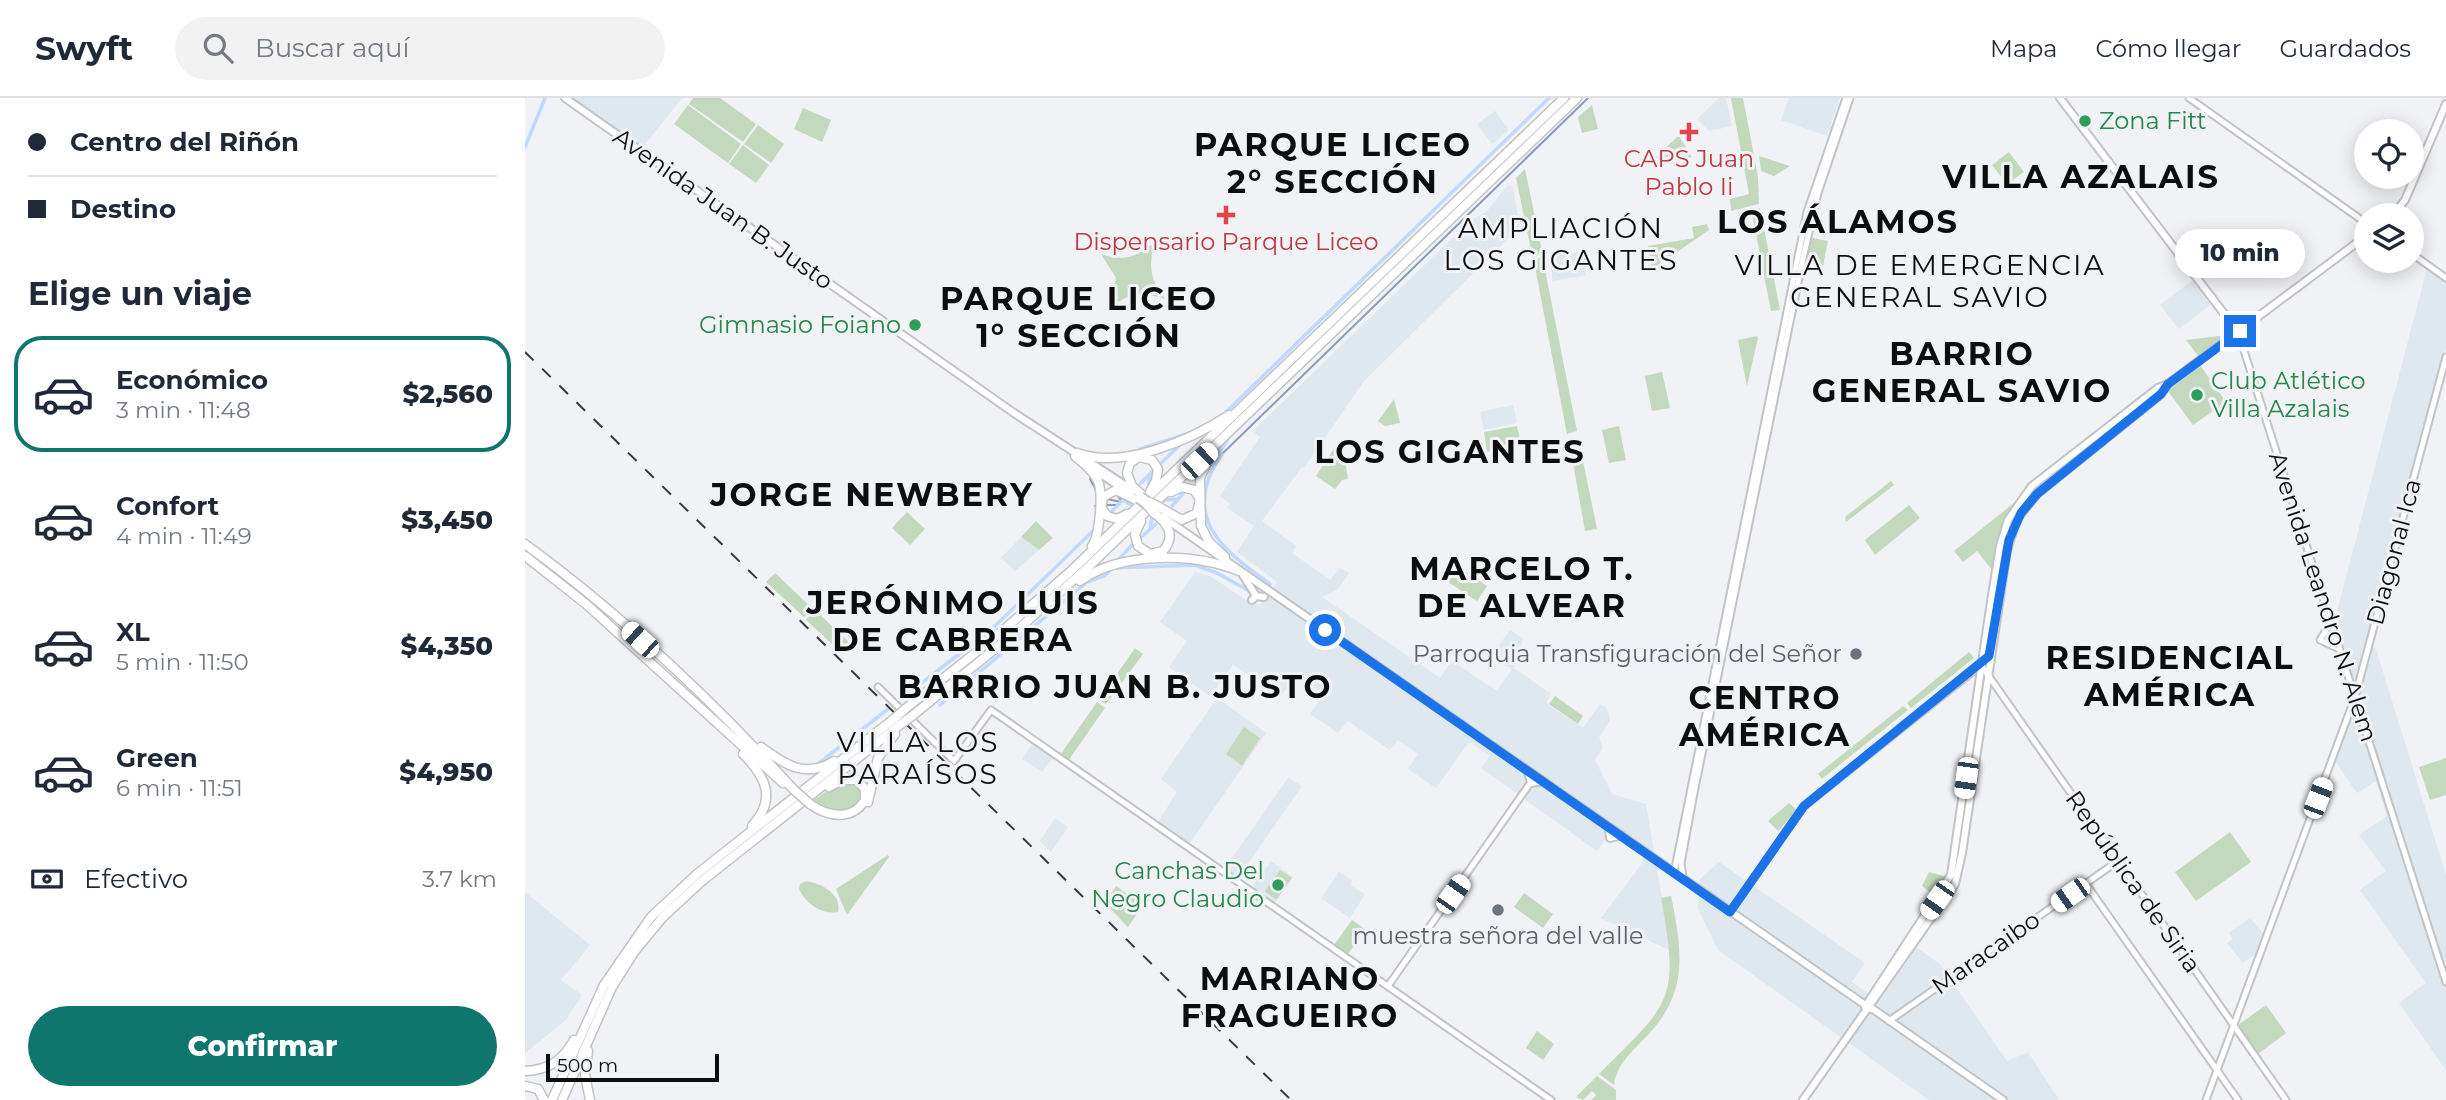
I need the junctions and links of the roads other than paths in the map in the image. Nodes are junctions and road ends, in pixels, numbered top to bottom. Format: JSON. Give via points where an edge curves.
{"nodes":[{"id":1,"x":565,"y":98,"type":"edge"},
{"id":2,"x":1564,"y":98,"type":"edge"},
{"id":3,"x":1577,"y":98,"type":"edge"},
{"id":4,"x":1848,"y":98,"type":"edge"},
{"id":5,"x":2060,"y":98,"type":"edge"},
{"id":6,"x":2189,"y":98,"type":"edge"},
{"id":7,"x":2446,"y":104,"type":"edge"},
{"id":8,"x":2403,"y":203,"type":"edge"},
{"id":9,"x":2354,"y":215,"type":"edge"},
{"id":10,"x":2354,"y":245,"type":"edge"},
{"id":11,"x":2424,"y":262,"type":"edge"},
{"id":12,"x":2446,"y":278,"type":"edge"},
{"id":13,"x":2238,"y":332,"type":"junction"},
{"id":14,"x":2446,"y":357,"type":"edge"},
{"id":15,"x":2168,"y":384,"type":"junction"},
{"id":16,"x":1251,"y":399,"type":"junction"},
{"id":17,"x":1015,"y":409,"type":"junction"},
{"id":18,"x":1028,"y":413,"type":"dead end"},
{"id":19,"x":1247,"y":415,"type":"junction"},
{"id":20,"x":1076,"y":455,"type":"junction"},
{"id":21,"x":1148,"y":504,"type":"junction"},
{"id":22,"x":525,"y":544,"type":"edge"},
{"id":23,"x":525,"y":556,"type":"edge"},
{"id":24,"x":1225,"y":557,"type":"junction"},
{"id":25,"x":1239,"y":571,"type":"junction"},
{"id":26,"x":1267,"y":594,"type":"junction"},
{"id":27,"x":1044,"y":608,"type":"junction"},
{"id":28,"x":1028,"y":610,"type":"junction"},
{"id":29,"x":2332,"y":622,"type":"junction"},
{"id":30,"x":2339,"y":649,"type":"junction"},
{"id":31,"x":1991,"y":653,"type":"junction"},
{"id":32,"x":1981,"y":664,"type":"junction"},
{"id":33,"x":1988,"y":674,"type":"junction"},
{"id":34,"x":878,"y":687,"type":"dead end"},
{"id":35,"x":2355,"y":697,"type":"junction"},
{"id":36,"x":701,"y":708,"type":"junction"},
{"id":37,"x":721,"y":714,"type":"junction"},
{"id":38,"x":911,"y":714,"type":"junction"},
{"id":39,"x":900,"y":723,"type":"junction"},
{"id":40,"x":869,"y":739,"type":"junction"},
{"id":41,"x":1528,"y":771,"type":"junction"},
{"id":42,"x":1536,"y":776,"type":"junction"},
{"id":43,"x":1543,"y":781,"type":"junction"},
{"id":44,"x":1531,"y":783,"type":"junction"},
{"id":45,"x":793,"y":791,"type":"junction"},
{"id":46,"x":809,"y":805,"type":"junction"},
{"id":47,"x":794,"y":809,"type":"junction"},
{"id":48,"x":1609,"y":827,"type":"junction"},
{"id":49,"x":1621,"y":835,"type":"junction"},
{"id":50,"x":1677,"y":859,"type":"junction"},
{"id":51,"x":1658,"y":861,"type":"junction"},
{"id":52,"x":2119,"y":861,"type":"junction"},
{"id":53,"x":1665,"y":865,"type":"junction"},
{"id":54,"x":704,"y":868,"type":"junction"},
{"id":55,"x":1674,"y":872,"type":"junction"},
{"id":56,"x":1683,"y":877,"type":"junction"},
{"id":57,"x":2086,"y":884,"type":"junction"},
{"id":58,"x":1730,"y":911,"type":"junction"},
{"id":59,"x":616,"y":980,"type":"junction"},
{"id":60,"x":2446,"y":982,"type":"edge"},
{"id":61,"x":1388,"y":986,"type":"junction"},
{"id":62,"x":593,"y":1007,"type":"junction"},
{"id":63,"x":1868,"y":1008,"type":"junction"},
{"id":64,"x":1889,"y":1021,"type":"junction"},
{"id":65,"x":2233,"y":1024,"type":"junction"},
{"id":66,"x":2217,"y":1070,"type":"junction"},
{"id":67,"x":525,"y":1072,"type":"edge"},
{"id":68,"x":525,"y":1086,"type":"edge"},
{"id":69,"x":544,"y":1100,"type":"edge"},
{"id":70,"x":552,"y":1100,"type":"edge"},
{"id":71,"x":562,"y":1100,"type":"edge"},
{"id":72,"x":590,"y":1100,"type":"edge"},
{"id":73,"x":1551,"y":1100,"type":"edge"},
{"id":74,"x":1803,"y":1100,"type":"edge"},
{"id":75,"x":2003,"y":1100,"type":"edge"},
{"id":76,"x":2206,"y":1100,"type":"edge"},
{"id":77,"x":2238,"y":1100,"type":"edge"},
{"id":78,"x":2286,"y":1100,"type":"edge"}],
"edges":[{"from":1,"to":17,"type":"main road","name":"Avenida Juan B. Justo","via":[[1003,406]]},
{"from":2,"to":16,"type":"highway"},
{"from":3,"to":19,"type":"highway"},
{"from":4,"to":50,"type":"main road","via":[[1807,212]]},
{"from":4,"to":56,"type":"main road","via":[[1805,250],[1694,793],[1681,863]]},
{"from":5,"to":13,"type":"main road","name":"Avenida Leandro N. Alem"},
{"from":6,"to":9,"type":"main road"},
{"from":7,"to":8,"type":"main road"},
{"from":10,"to":13,"type":"main road"},
{"from":11,"to":12,"type":"main road"},
{"from":13,"to":15,"type":"main road"},
{"from":13,"to":29,"type":"main road","name":"Avenida Leandro N. Alem"},
{"from":14,"to":35,"type":"main road","name":"Diagonal Ica"},
{"from":15,"to":31,"type":"main road","via":[[2037,494],[2021,513],[2009,540]]},
{"from":15,"to":32,"type":"main road","via":[[2032,486],[2015,507],[2000,546]]},
{"from":16,"to":20,"type":"highway","via":[[1203,430],[1164,447],[1108,457]]},
{"from":16,"to":21,"type":"highway"},
{"from":17,"to":18,"type":"main road"},
{"from":17,"to":20,"type":"main road","name":"Avenida Juan B. Justo"},
{"from":19,"to":21,"type":"highway"},
{"from":19,"to":24,"type":"highway","via":[[1212,454],[1201,474],[1202,531]]},
{"from":20,"to":21,"type":"main road","name":"Avenida Juan B. Justo"},
{"from":20,"to":28,"type":"highway","via":[[1100,486],[1099,535]]},
{"from":21,"to":21,"type":"highway","via":[[1117,519],[1107,516],[1101,507],[1103,497],[1112,490]]},
{"from":21,"to":21,"type":"highway","via":[[1127,473],[1130,463],[1141,457],[1152,460],[1158,469]]},
{"from":21,"to":21,"type":"highway","via":[[1179,487],[1192,489],[1200,499],[1199,510],[1188,519]]},
{"from":21,"to":21,"type":"highway","via":[[1167,525],[1171,538],[1163,551],[1150,554],[1138,546],[1135,534]]},
{"from":21,"to":24,"type":"main road","name":"Avenida Juan B. Justo"},
{"from":21,"to":25,"type":"main road","name":"Avenida Juan B. Justo"},
{"from":21,"to":27,"type":"highway"},
{"from":21,"to":28,"type":"highway"},
{"from":22,"to":37,"type":"highway","via":[[591,596]]},
{"from":23,"to":36,"type":"highway"},
{"from":24,"to":26,"type":"main road","name":"Avenida Juan B. Justo"},
{"from":25,"to":26,"type":"main road","name":"Avenida Juan B. Justo"},
{"from":25,"to":26,"type":"main road","via":[[1254,598]]},
{"from":25,"to":27,"type":"highway","via":[[1192,558],[1117,563],[1093,572]]},
{"from":26,"to":41,"type":"main road","name":"Avenida Juan B. Justo"},
{"from":27,"to":38,"type":"highway"},
{"from":28,"to":38,"type":"highway"},
{"from":29,"to":30,"type":"main road","name":"Avenida Leandro N. Alem"},
{"from":29,"to":30,"type":"main road","via":[[2320,640]]},
{"from":30,"to":35,"type":"main road","name":"Avenida Leandro N. Alem"},
{"from":31,"to":32,"type":"main road"},
{"from":31,"to":33,"type":"main road"},
{"from":32,"to":33,"type":"main road","name":"República de Siria"},
{"from":32,"to":58,"type":"main road","via":[[1804,806]]},
{"from":32,"to":63,"type":"main road","via":[[1951,875]]},
{"from":33,"to":52,"type":"main road","name":"República de Siria"},
{"from":33,"to":63,"type":"main road","via":[[1956,880]]},
{"from":34,"to":61,"type":"main road","via":[[954,761],[991,710]]},
{"from":35,"to":60,"type":"main road","name":"Avenida Leandro N. Alem"},
{"from":35,"to":65,"type":"main road","name":"Diagonal Ica"},
{"from":36,"to":45,"type":"highway"},
{"from":36,"to":54,"type":"highway","via":[[757,769],[768,795],[757,821]]},
{"from":37,"to":40,"type":"highway","via":[[781,761],[801,770],[824,767]]},
{"from":37,"to":45,"type":"highway"},
{"from":38,"to":39,"type":"highway","bridge":true},
{"from":39,"to":40,"type":"highway"},
{"from":39,"to":46,"type":"highway","via":[[882,750],[870,798],[860,812],[838,818]]},
{"from":39,"to":47,"type":"highway"},
{"from":40,"to":54,"type":"highway"},
{"from":41,"to":42,"type":"main road","name":"Avenida Juan B. Justo"},
{"from":41,"to":44,"type":"main road"},
{"from":42,"to":43,"type":"main road","name":"Avenida Juan B. Justo"},
{"from":42,"to":44,"type":"main road"},
{"from":43,"to":44,"type":"main road"},
{"from":43,"to":48,"type":"main road","name":"Avenida Juan B. Justo"},
{"from":44,"to":61,"type":"main road"},
{"from":45,"to":46,"type":"highway","bridge":true},
{"from":46,"to":47,"type":"highway","via":[[846,815],[860,807],[866,792],[859,781],[845,779]]},
{"from":47,"to":59,"type":"highway","via":[[674,905]]},
{"from":48,"to":49,"type":"main road","name":"Avenida Juan B. Justo"},
{"from":48,"to":49,"type":"main road","via":[[1610,838]]},
{"from":49,"to":51,"type":"main road","name":"Avenida Juan B. Justo"},
{"from":50,"to":53,"type":"main road"},
{"from":50,"to":55,"type":"main road"},
{"from":51,"to":53,"type":"main road","name":"Avenida Juan B. Justo"},
{"from":51,"to":55,"type":"main road","name":"Avenida Juan B. Justo"},
{"from":52,"to":57,"type":"main road","name":"Maracaibo"},
{"from":52,"to":65,"type":"main road","name":"República de Siria"},
{"from":53,"to":55,"type":"main road","name":"Avenida Juan B. Justo"},
{"from":54,"to":62,"type":"highway","via":[[638,933]]},
{"from":55,"to":56,"type":"main road","name":"Avenida Juan B. Justo"},
{"from":55,"to":58,"type":"main road","name":"Avenida Juan B. Justo"},
{"from":56,"to":58,"type":"main road","name":"Avenida Juan B. Justo"},
{"from":57,"to":64,"type":"main road","name":"Maracaibo"},
{"from":57,"to":66,"type":"main road"},
{"from":58,"to":63,"type":"main road","name":"Avenida Juan B. Justo"},
{"from":59,"to":71,"type":"highway"},
{"from":59,"to":72,"type":"highway","via":[[586,1058]]},
{"from":61,"to":73,"type":"main road"},
{"from":62,"to":67,"type":"highway","via":[[559,1060],[545,1069]]},
{"from":62,"to":70,"type":"highway"},
{"from":63,"to":64,"type":"main road","name":"Avenida Juan B. Justo"},
{"from":63,"to":74,"type":"main road"},
{"from":64,"to":75,"type":"main road","name":"Avenida Juan B. Justo"},
{"from":65,"to":66,"type":"main road","name":"Diagonal Ica"},
{"from":65,"to":78,"type":"main road","name":"República de Siria"},
{"from":66,"to":76,"type":"main road","name":"Diagonal Ica"},
{"from":66,"to":77,"type":"main road"},
{"from":68,"to":69,"type":"highway","via":[[538,1089]]}]}
